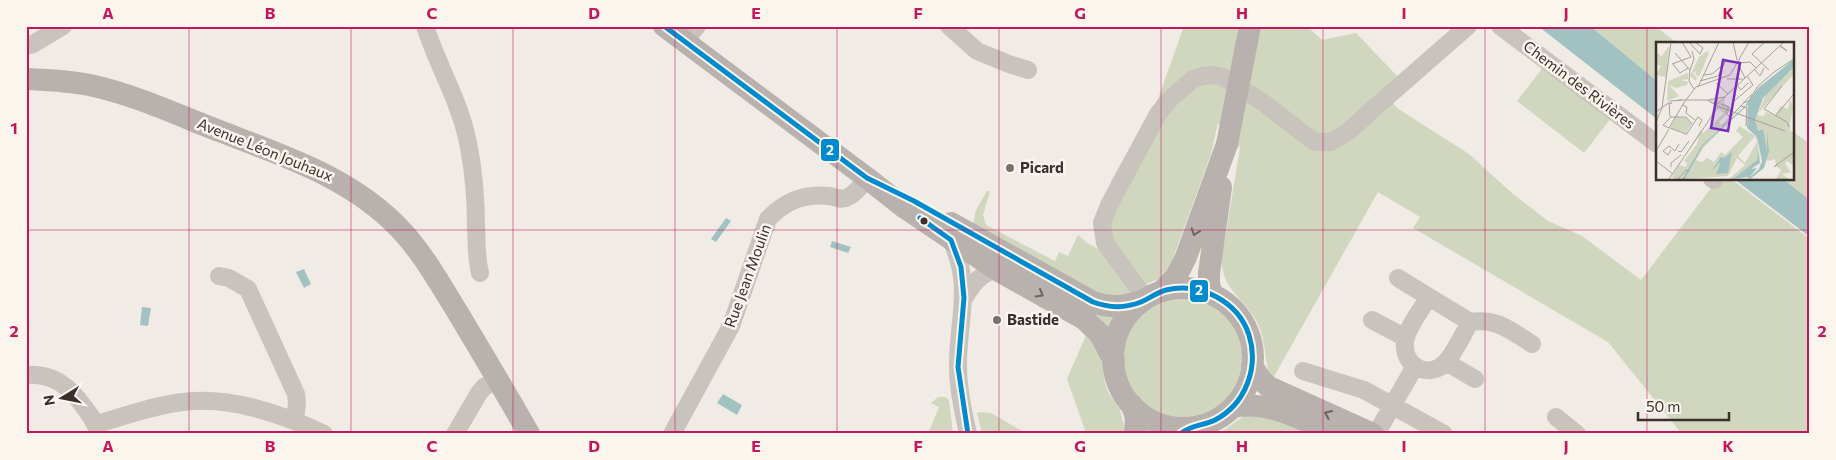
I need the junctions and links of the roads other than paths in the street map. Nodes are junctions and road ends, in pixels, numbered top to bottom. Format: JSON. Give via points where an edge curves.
{"nodes":[{"id":1,"x":63,"y":26,"type":"edge"},
{"id":2,"x":425,"y":26,"type":"edge"},
{"id":3,"x":664,"y":26,"type":"edge"},
{"id":4,"x":949,"y":26,"type":"edge"},
{"id":5,"x":1250,"y":26,"type":"edge"},
{"id":6,"x":1468,"y":26,"type":"edge"},
{"id":7,"x":1500,"y":26,"type":"edge"},
{"id":8,"x":691,"y":34,"type":"edge"},
{"id":9,"x":26,"y":46,"type":"edge"},
{"id":10,"x":1028,"y":70,"type":"dead end"},
{"id":11,"x":26,"y":79,"type":"edge"},
{"id":12,"x":1656,"y":143,"type":"edge"},
{"id":13,"x":1226,"y":149,"type":"junction"},
{"id":14,"x":867,"y":178,"type":"junction"},
{"id":15,"x":955,"y":234,"type":"junction"},
{"id":16,"x":997,"y":270,"type":"junction"},
{"id":17,"x":480,"y":273,"type":"dead end"},
{"id":18,"x":219,"y":276,"type":"dead end"},
{"id":19,"x":1398,"y":278,"type":"dead end"},
{"id":20,"x":1213,"y":295,"type":"junction"},
{"id":21,"x":1150,"y":297,"type":"junction"},
{"id":22,"x":1429,"y":297,"type":"junction"},
{"id":23,"x":964,"y":298,"type":"junction"},
{"id":24,"x":1372,"y":320,"type":"dead end"},
{"id":25,"x":1470,"y":322,"type":"junction"},
{"id":26,"x":1406,"y":338,"type":"junction"},
{"id":27,"x":1532,"y":344,"type":"dead end"},
{"id":28,"x":1114,"y":361,"type":"junction"},
{"id":29,"x":1446,"y":362,"type":"junction"},
{"id":30,"x":1252,"y":366,"type":"junction"},
{"id":31,"x":1414,"y":368,"type":"junction"},
{"id":32,"x":1302,"y":371,"type":"dead end"},
{"id":33,"x":26,"y":375,"type":"edge"},
{"id":34,"x":1475,"y":379,"type":"dead end"},
{"id":35,"x":497,"y":380,"type":"junction"},
{"id":36,"x":1132,"y":404,"type":"junction"},
{"id":37,"x":1392,"y":406,"type":"junction"},
{"id":38,"x":1233,"y":407,"type":"junction"},
{"id":39,"x":1556,"y":417,"type":"dead end"},
{"id":40,"x":295,"y":420,"type":"junction"},
{"id":41,"x":98,"y":429,"type":"edge"},
{"id":42,"x":1184,"y":430,"type":"edge"},
{"id":43,"x":324,"y":434,"type":"edge"},
{"id":44,"x":455,"y":434,"type":"edge"},
{"id":45,"x":529,"y":434,"type":"edge"},
{"id":46,"x":672,"y":434,"type":"edge"},
{"id":47,"x":968,"y":434,"type":"edge"},
{"id":48,"x":1135,"y":434,"type":"edge"},
{"id":49,"x":1335,"y":434,"type":"edge"},
{"id":50,"x":1374,"y":434,"type":"edge"},
{"id":51,"x":1444,"y":434,"type":"edge"},
{"id":52,"x":1577,"y":434,"type":"edge"}],
"edges":[{"from":1,"to":9,"type":"street"},
{"from":2,"to":17,"type":"street","via":[[461,115],[469,146],[473,169],[476,260]]},
{"from":3,"to":8,"type":"main road"},
{"from":4,"to":10,"type":"street","via":[[977,51]]},
{"from":5,"to":13,"type":"main road","bridge":true},
{"from":6,"to":21,"type":"street","via":[[1348,132],[1330,142],[1316,142],[1309,138],[1264,103],[1223,77],[1203,76],[1184,86],[1158,114],[1102,224],[1105,242]]},
{"from":7,"to":12,"type":"street","name":"Chemin des Rivières"},
{"from":8,"to":14,"type":"main road"},
{"from":11,"to":35,"type":"main road","name":"Avenue Léon Jouhaux","via":[[73,82],[115,92],[335,179],[380,210],[411,242]]},
{"from":13,"to":20,"type":"main road","via":[[1209,274]]},
{"from":13,"to":21,"type":"main road","one_way":true,"via":[[1176,277]]},
{"from":14,"to":15,"type":"main road","via":[[914,201]]},
{"from":14,"to":46,"type":"street","name":"Rue Jean Moulin","via":[[847,198],[818,195],[796,199],[768,219],[731,326]]},
{"from":15,"to":16,"type":"main road"},
{"from":15,"to":21,"type":"main road","via":[[1092,302],[1120,307]]},
{"from":15,"to":23,"type":"street"},
{"from":16,"to":23,"type":"street","via":[[979,277]]},
{"from":16,"to":28,"type":"main road","one_way":true,"via":[[1084,319],[1100,334]]},
{"from":18,"to":40,"type":"street","via":[[230,278],[248,289],[296,394]]},
{"from":19,"to":22,"type":"street"},
{"from":20,"to":21,"type":"main road","via":[[1179,288]]},
{"from":20,"to":30,"type":"main road","via":[[1234,310],[1244,324],[1252,349]]},
{"from":21,"to":28,"type":"main road","via":[[1122,324]]},
{"from":22,"to":25,"type":"street"},
{"from":22,"to":26,"type":"street"},
{"from":23,"to":47,"type":"street","via":[[958,367]]},
{"from":24,"to":26,"type":"street"},
{"from":25,"to":27,"type":"street","via":[[1496,322]]},
{"from":25,"to":29,"type":"street"},
{"from":26,"to":31,"type":"street","via":[[1405,354]]},
{"from":28,"to":36,"type":"main road","via":[[1118,381]]},
{"from":29,"to":31,"type":"street","via":[[1430,369]]},
{"from":29,"to":34,"type":"street"},
{"from":30,"to":38,"type":"main road","via":[[1246,388]]},
{"from":50,"to":30,"type":"main road","one_way":true,"via":[[1269,387]]},
{"from":31,"to":37,"type":"street"},
{"from":32,"to":37,"type":"street","via":[[1364,390]]},
{"from":33,"to":41,"type":"street","via":[[54,378],[63,384],[76,396]]},
{"from":35,"to":44,"type":"street","via":[[479,393]]},
{"from":35,"to":45,"type":"main road","name":"Avenue Léon Jouhaux"},
{"from":36,"to":42,"type":"main road","via":[[1145,416]]},
{"from":36,"to":48,"type":"main road","via":[[1136,418]]},
{"from":37,"to":50,"type":"street"},
{"from":37,"to":51,"type":"street"},
{"from":38,"to":42,"type":"main road","via":[[1215,420]]},
{"from":38,"to":49,"type":"main road","via":[[1245,404],[1268,406]]},
{"from":39,"to":52,"type":"street"},
{"from":40,"to":41,"type":"street","via":[[214,401],[199,401],[158,407]]},
{"from":40,"to":43,"type":"street"}]}
